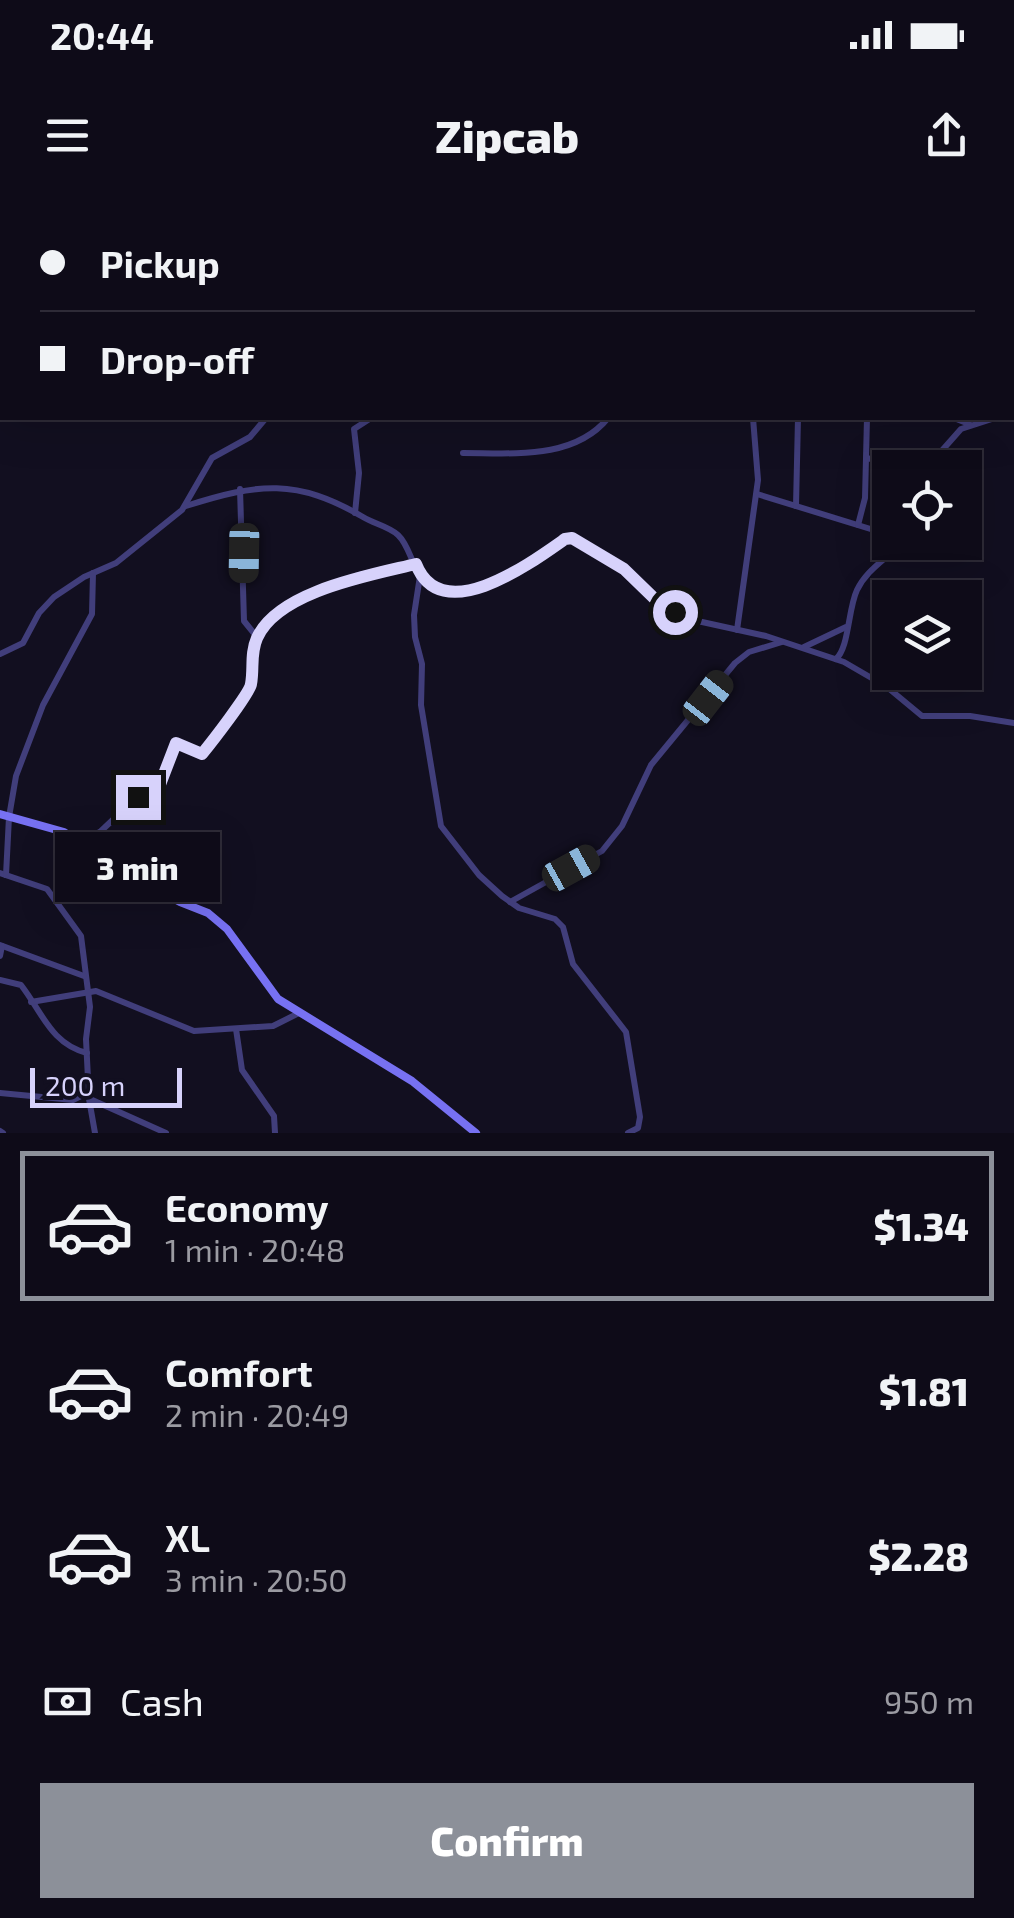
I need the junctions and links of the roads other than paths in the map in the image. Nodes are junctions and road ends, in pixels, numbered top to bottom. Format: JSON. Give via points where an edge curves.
{"nodes":[{"id":1,"x":264,"y":420,"type":"edge"},
{"id":2,"x":367,"y":420,"type":"edge"},
{"id":3,"x":606,"y":420,"type":"edge"},
{"id":4,"x":753,"y":420,"type":"edge"},
{"id":5,"x":798,"y":420,"type":"edge"},
{"id":6,"x":867,"y":420,"type":"edge"},
{"id":7,"x":959,"y":420,"type":"edge"},
{"id":8,"x":986,"y":420,"type":"edge"},
{"id":9,"x":970,"y":424,"type":"junction"},
{"id":10,"x":943,"y":450,"type":"edge"},
{"id":11,"x":463,"y":453,"type":"dead end"},
{"id":12,"x":866,"y":458,"type":"junction"},
{"id":13,"x":872,"y":459,"type":"edge"},
{"id":14,"x":240,"y":489,"type":"junction"},
{"id":15,"x":757,"y":494,"type":"junction"},
{"id":16,"x":186,"y":506,"type":"junction"},
{"id":17,"x":796,"y":506,"type":"junction"},
{"id":18,"x":356,"y":512,"type":"junction"},
{"id":19,"x":858,"y":526,"type":"junction"},
{"id":20,"x":872,"y":530,"type":"edge"},
{"id":21,"x":883,"y":560,"type":"edge"},
{"id":22,"x":416,"y":564,"type":"junction"},
{"id":23,"x":93,"y":573,"type":"junction"},
{"id":24,"x":420,"y":576,"type":"junction"},
{"id":25,"x":430,"y":583,"type":"junction"},
{"id":26,"x":420,"y":588,"type":"junction"},
{"id":27,"x":847,"y":626,"type":"junction"},
{"id":28,"x":737,"y":630,"type":"junction"},
{"id":29,"x":257,"y":637,"type":"junction"},
{"id":30,"x":783,"y":642,"type":"junction"},
{"id":31,"x":801,"y":648,"type":"junction"},
{"id":32,"x":0,"y":654,"type":"edge"},
{"id":33,"x":841,"y":658,"type":"junction"},
{"id":34,"x":1014,"y":723,"type":"edge"},
{"id":35,"x":4,"y":816,"type":"edge"},
{"id":36,"x":82,"y":843,"type":"junction"},
{"id":37,"x":3,"y":874,"type":"edge"},
{"id":38,"x":510,"y":902,"type":"junction"},
{"id":39,"x":1,"y":945,"type":"edge"},
{"id":40,"x":0,"y":956,"type":"edge"},
{"id":41,"x":84,"y":976,"type":"junction"},
{"id":42,"x":0,"y":980,"type":"edge"},
{"id":43,"x":88,"y":990,"type":"junction"},
{"id":44,"x":32,"y":1002,"type":"junction"},
{"id":45,"x":299,"y":1013,"type":"junction"},
{"id":46,"x":236,"y":1029,"type":"junction"},
{"id":47,"x":87,"y":1053,"type":"junction"},
{"id":48,"x":0,"y":1093,"type":"edge"},
{"id":49,"x":89,"y":1095,"type":"junction"},
{"id":50,"x":95,"y":1133,"type":"edge"},
{"id":51,"x":166,"y":1133,"type":"edge"},
{"id":52,"x":275,"y":1133,"type":"edge"},
{"id":53,"x":476,"y":1133,"type":"edge"},
{"id":54,"x":628,"y":1133,"type":"edge"}],
"edges":[{"from":1,"to":16,"type":"street","via":[[212,458]]},
{"from":2,"to":18,"type":"street","via":[[354,429]]},
{"from":3,"to":11,"type":"street","via":[[589,438],[533,454]]},
{"from":4,"to":15,"type":"street"},
{"from":5,"to":17,"type":"street"},
{"from":6,"to":12,"type":"street"},
{"from":7,"to":9,"type":"street"},
{"from":8,"to":9,"type":"street"},
{"from":9,"to":10,"type":"street"},
{"from":12,"to":13,"type":"street"},
{"from":12,"to":19,"type":"street"},
{"from":14,"to":16,"type":"street"},
{"from":14,"to":18,"type":"street","via":[[304,490]]},
{"from":14,"to":29,"type":"street","via":[[244,621]]},
{"from":15,"to":17,"type":"street"},
{"from":15,"to":28,"type":"street"},
{"from":16,"to":23,"type":"street","via":[[125,557]]},
{"from":17,"to":19,"type":"street"},
{"from":18,"to":22,"type":"street","via":[[400,536]]},
{"from":19,"to":20,"type":"street"},
{"from":21,"to":27,"type":"street","via":[[862,580]]},
{"from":22,"to":24,"type":"street"},
{"from":22,"to":29,"type":"street","via":[[312,592]]},
{"from":23,"to":32,"type":"street","via":[[54,597],[23,644]]},
{"from":23,"to":35,"type":"street","via":[[92,614],[35,722]]},
{"from":24,"to":25,"type":"street"},
{"from":24,"to":26,"type":"street"},
{"from":25,"to":26,"type":"street"},
{"from":25,"to":28,"type":"street","via":[[467,591],[522,569],[572,538],[624,569],[675,612]]},
{"from":26,"to":38,"type":"street","via":[[414,615],[421,705],[441,826]]},
{"from":27,"to":31,"type":"street"},
{"from":27,"to":33,"type":"street"},
{"from":28,"to":30,"type":"street"},
{"from":29,"to":36,"type":"street","via":[[250,689],[205,751],[197,754],[176,743],[159,787]]},
{"from":30,"to":31,"type":"street"},
{"from":30,"to":38,"type":"street","via":[[735,663],[651,765],[622,826],[602,851]]},
{"from":31,"to":33,"type":"street"},
{"from":33,"to":34,"type":"street","via":[[922,716]]},
{"from":35,"to":36,"type":"street"},
{"from":35,"to":37,"type":"street"},
{"from":36,"to":45,"type":"street","via":[[217,920],[278,999]]},
{"from":37,"to":41,"type":"street","via":[[39,884],[56,898],[80,936]]},
{"from":38,"to":54,"type":"street","via":[[559,922],[573,964],[626,1032],[640,1117]]},
{"from":39,"to":40,"type":"street"},
{"from":39,"to":41,"type":"street"},
{"from":41,"to":43,"type":"street"},
{"from":42,"to":44,"type":"street","via":[[21,985]]},
{"from":43,"to":44,"type":"street"},
{"from":43,"to":46,"type":"street","via":[[186,1029]]},
{"from":43,"to":47,"type":"street"},
{"from":44,"to":47,"type":"street","via":[[62,1042]]},
{"from":45,"to":46,"type":"street","via":[[273,1026]]},
{"from":45,"to":53,"type":"street","via":[[412,1081]]},
{"from":46,"to":52,"type":"street","via":[[242,1070],[274,1116]]},
{"from":47,"to":49,"type":"street"},
{"from":48,"to":49,"type":"street","via":[[73,1100]]},
{"from":49,"to":50,"type":"street"},
{"from":49,"to":51,"type":"street"}]}
